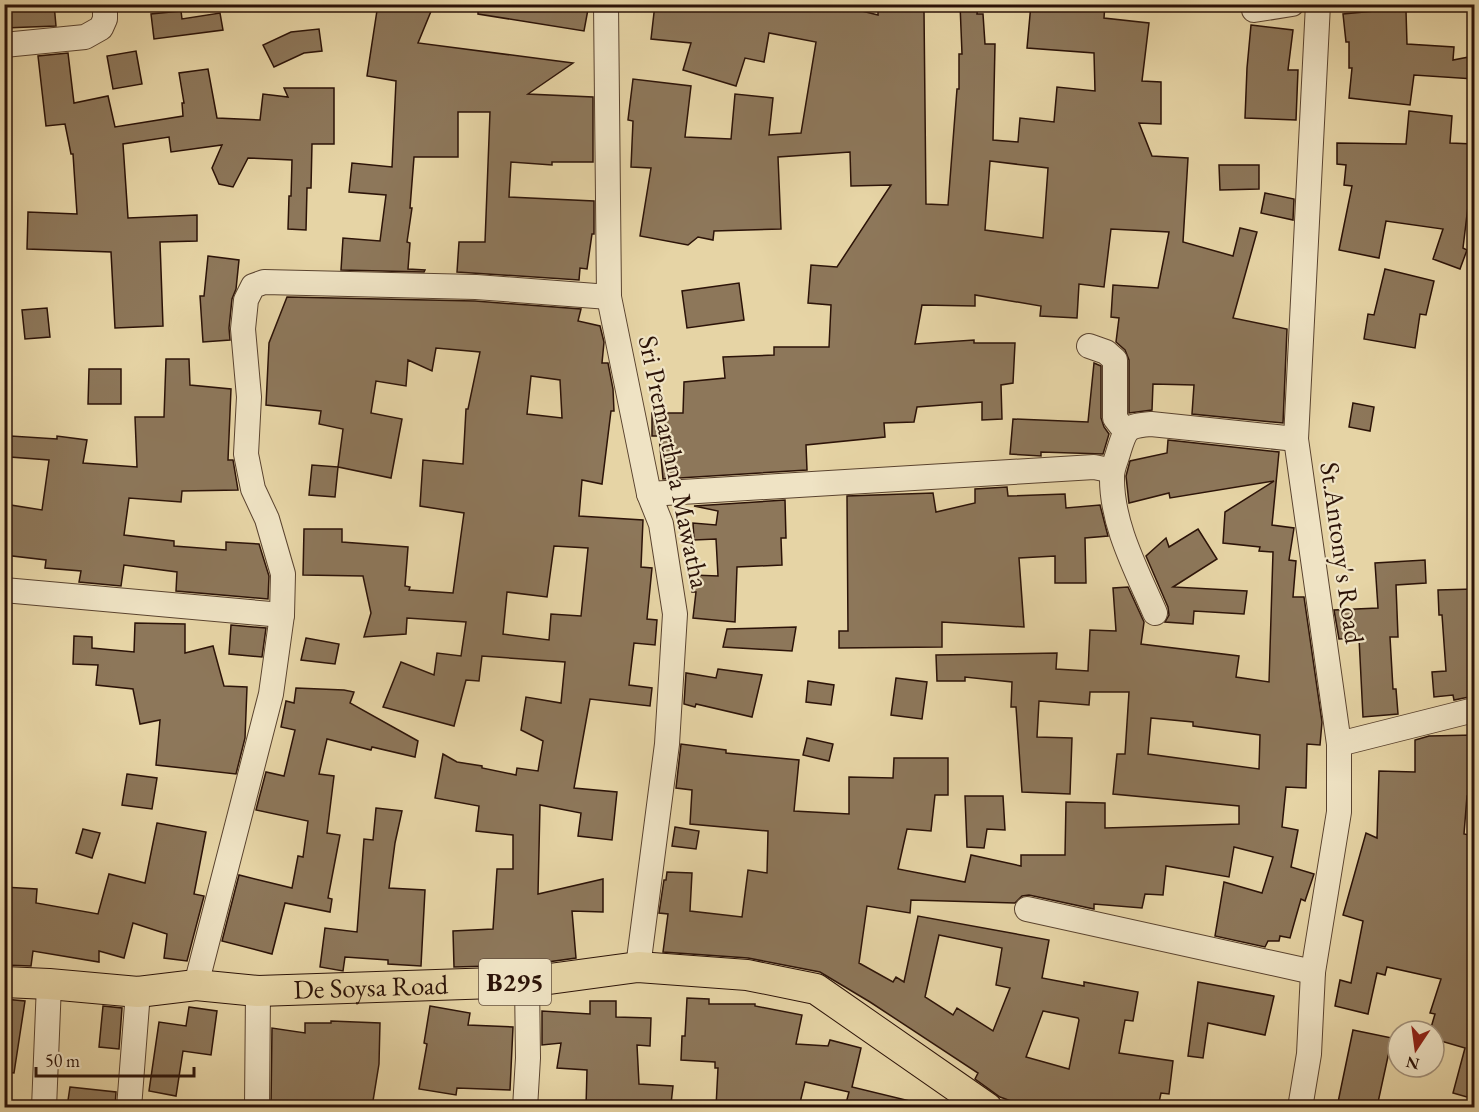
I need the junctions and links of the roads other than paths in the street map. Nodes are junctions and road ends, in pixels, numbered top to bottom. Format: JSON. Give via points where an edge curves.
{"nodes":[{"id":1,"x":105,"y":4,"type":"edge"},
{"id":2,"x":606,"y":4,"type":"edge"},
{"id":3,"x":1292,"y":4,"type":"edge"},
{"id":4,"x":1318,"y":4,"type":"edge"},
{"id":5,"x":1254,"y":10,"type":"dead end"},
{"id":6,"x":4,"y":45,"type":"edge"},
{"id":7,"x":609,"y":297,"type":"junction"},
{"id":8,"x":1089,"y":346,"type":"dead end"},
{"id":9,"x":1125,"y":431,"type":"junction"},
{"id":10,"x":1296,"y":439,"type":"junction"},
{"id":11,"x":1112,"y":474,"type":"junction"},
{"id":12,"x":648,"y":494,"type":"junction"},
{"id":13,"x":4,"y":590,"type":"edge"},
{"id":14,"x":1155,"y":613,"type":"dead end"},
{"id":15,"x":282,"y":615,"type":"junction"},
{"id":16,"x":1474,"y":710,"type":"edge"},
{"id":17,"x":1339,"y":744,"type":"junction"},
{"id":18,"x":1027,"y":909,"type":"dead end"},
{"id":19,"x":638,"y":967,"type":"junction"},
{"id":20,"x":1313,"y":972,"type":"junction"},
{"id":21,"x":527,"y":981,"type":"junction"},
{"id":22,"x":4,"y":982,"type":"edge"},
{"id":23,"x":49,"y":984,"type":"junction"},
{"id":24,"x":196,"y":985,"type":"junction"},
{"id":25,"x":258,"y":991,"type":"junction"},
{"id":26,"x":138,"y":992,"type":"junction"},
{"id":27,"x":44,"y":1107,"type":"edge"},
{"id":28,"x":129,"y":1107,"type":"edge"},
{"id":29,"x":257,"y":1107,"type":"edge"},
{"id":30,"x":525,"y":1107,"type":"edge"},
{"id":31,"x":987,"y":1107,"type":"edge"},
{"id":32,"x":1300,"y":1107,"type":"edge"}],
"edges":[{"from":1,"to":6,"type":"street","via":[[101,28],[85,37]]},
{"from":2,"to":7,"type":"street","name":"Sri Premarthna Mawatha"},
{"from":3,"to":5,"type":"street"},
{"from":4,"to":10,"type":"street","name":"St.Antony's Road"},
{"from":7,"to":12,"type":"street","name":"Sri Premarthna Mawatha"},
{"from":7,"to":15,"type":"street","via":[[476,287],[264,282],[253,286],[246,300],[243,329],[249,397],[246,454],[253,489],[267,519],[283,574]]},
{"from":8,"to":9,"type":"street","via":[[1115,360],[1115,418]]},
{"from":9,"to":10,"type":"street","via":[[1133,425],[1151,424]]},
{"from":9,"to":11,"type":"street"},
{"from":10,"to":17,"type":"street","name":"St.Antony's Road"},
{"from":11,"to":12,"type":"street","via":[[1094,467]]},
{"from":11,"to":14,"type":"street","via":[[1124,537]]},
{"from":12,"to":19,"type":"street","name":"Sri Premarthna Mawatha","via":[[661,524],[675,614],[667,744]]},
{"from":13,"to":15,"type":"street"},
{"from":15,"to":24,"type":"street","via":[[271,694]]},
{"from":16,"to":17,"type":"street"},
{"from":17,"to":20,"type":"street","name":"St.Antony's Road","via":[[1339,812]]},
{"from":18,"to":20,"type":"street"},
{"from":19,"to":21,"type":"main road","name":"De Soysa Road","number":"B295"},
{"from":19,"to":31,"type":"main road","name":"De Soysa Road","number":"B295","via":[[747,975],[816,989]]},
{"from":20,"to":32,"type":"street","name":"St.Antony's Road","via":[[1309,1054]]},
{"from":21,"to":25,"type":"main road","name":"De Soysa Road","number":"B295"},
{"from":21,"to":30,"type":"street"},
{"from":22,"to":23,"type":"main road","name":"De Soysa Road","number":"B295"},
{"from":23,"to":26,"type":"main road","name":"De Soysa Road","number":"B295"},
{"from":23,"to":27,"type":"street"},
{"from":24,"to":25,"type":"main road","name":"De Soysa Road","number":"B295"},
{"from":24,"to":26,"type":"main road","name":"De Soysa Road","number":"B295"},
{"from":25,"to":29,"type":"street"},
{"from":26,"to":28,"type":"street"}]}
